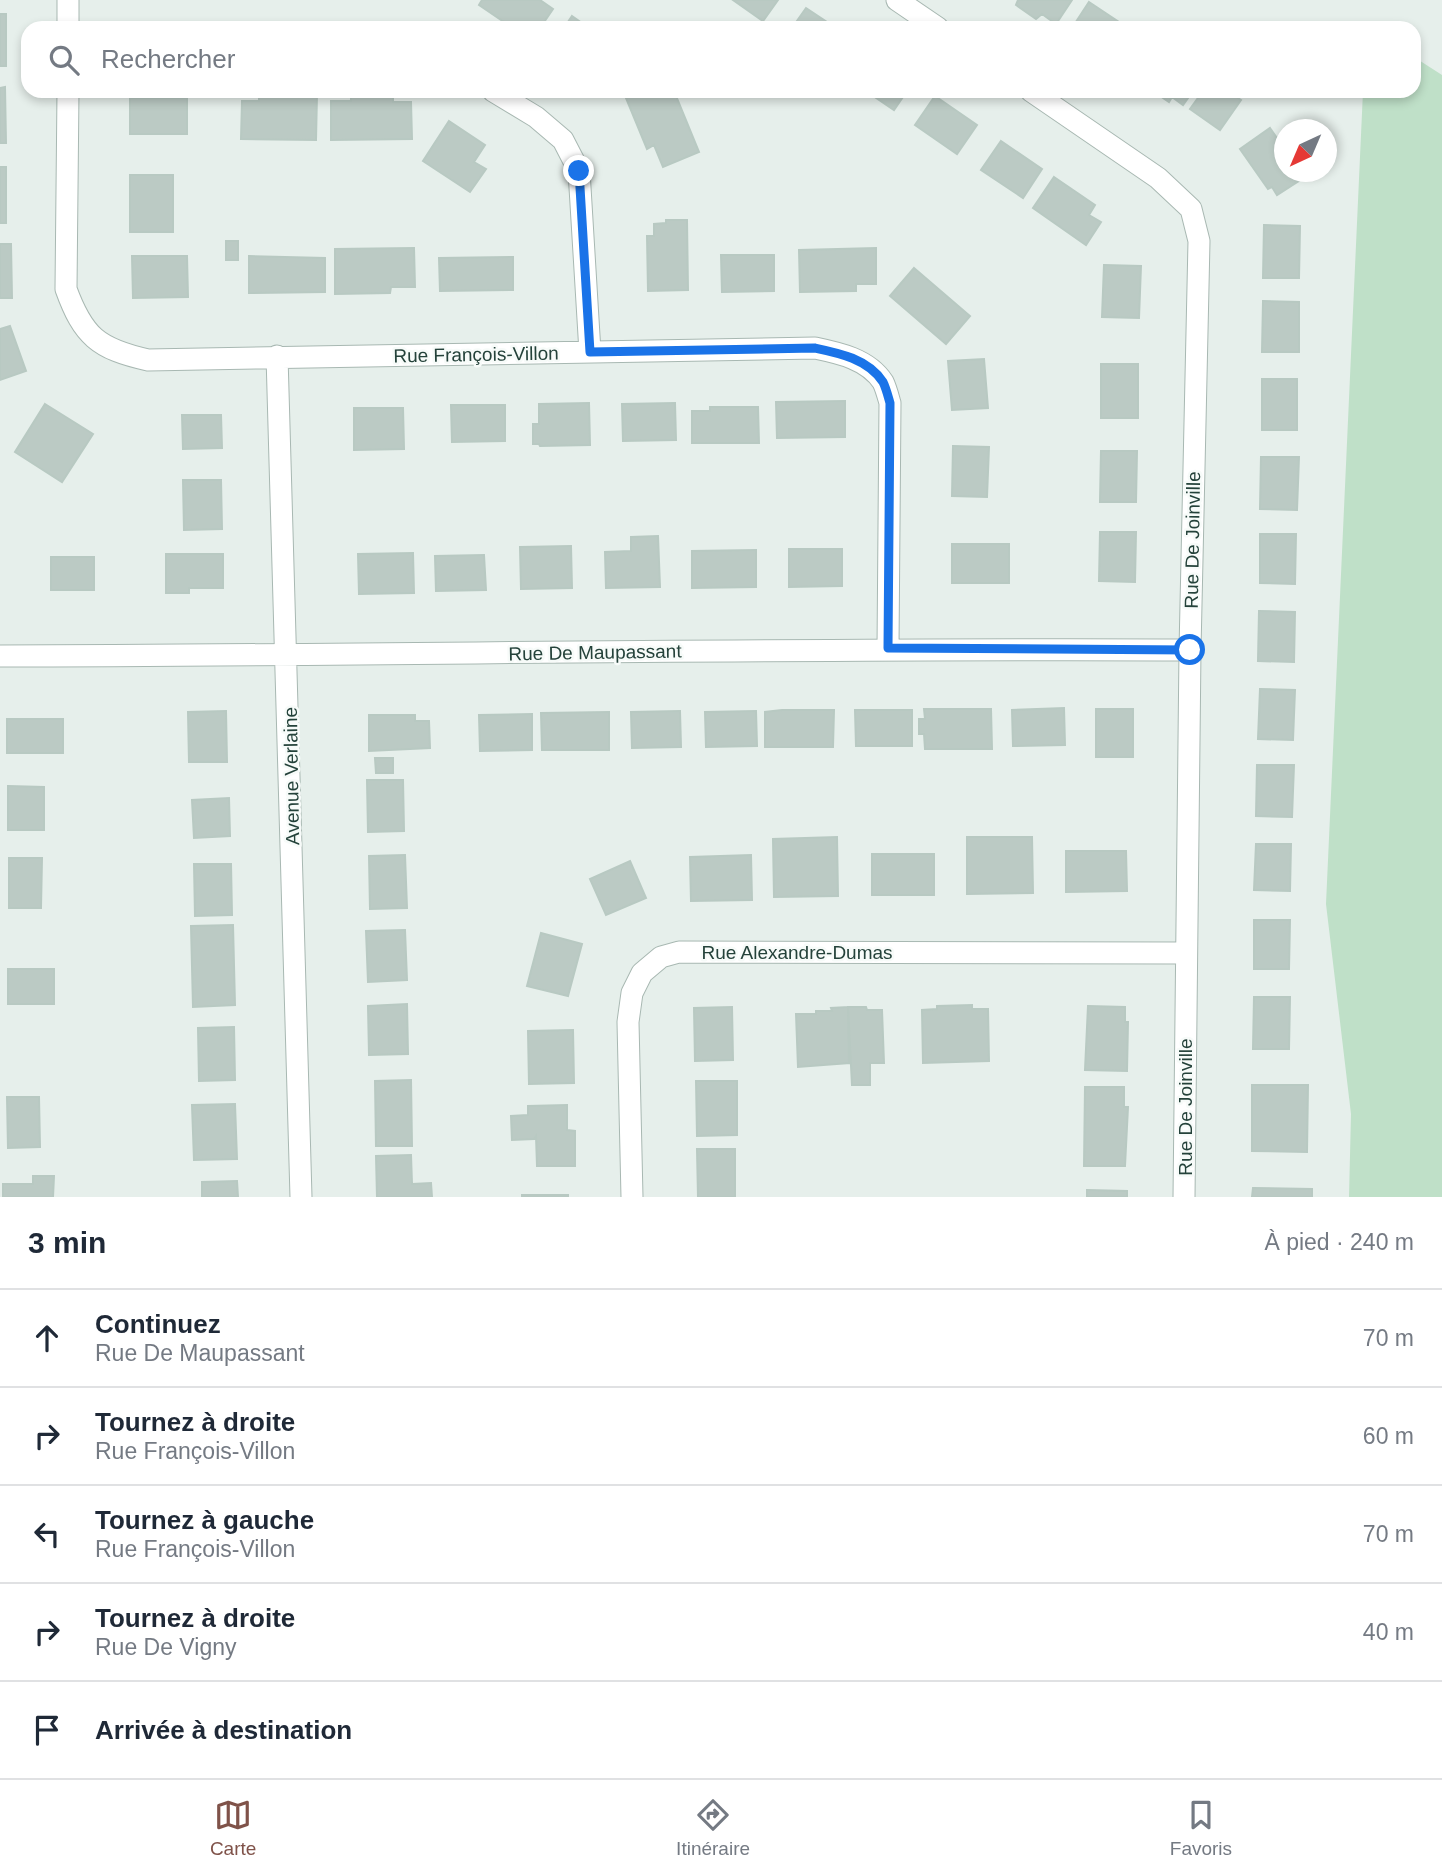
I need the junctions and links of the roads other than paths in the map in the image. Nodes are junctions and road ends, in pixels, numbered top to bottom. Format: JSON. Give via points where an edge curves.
{"nodes":[{"id":1,"x":68,"y":0,"type":"edge"},
{"id":2,"x":897,"y":0,"type":"edge"},
{"id":3,"x":68,"y":21,"type":"edge"},
{"id":4,"x":928,"y":21,"type":"edge"},
{"id":5,"x":68,"y":98,"type":"edge"},
{"id":6,"x":505,"y":98,"type":"edge"},
{"id":7,"x":1041,"y":98,"type":"edge"},
{"id":8,"x":590,"y":352,"type":"junction"},
{"id":9,"x":278,"y":356,"type":"junction"},
{"id":10,"x":888,"y":648,"type":"junction"},
{"id":11,"x":1190,"y":650,"type":"junction"},
{"id":12,"x":288,"y":655,"type":"junction"},
{"id":13,"x":0,"y":656,"type":"edge"},
{"id":14,"x":1186,"y":953,"type":"junction"},
{"id":15,"x":301,"y":1197,"type":"edge"},
{"id":16,"x":632,"y":1197,"type":"edge"},
{"id":17,"x":1184,"y":1197,"type":"edge"}],
"edges":[{"from":1,"to":3,"type":"street"},
{"from":2,"to":4,"type":"street"},
{"from":5,"to":9,"type":"street","name":"Rue François-Villon","via":[[66,289],[76,317],[98,342],[148,360]]},
{"from":6,"to":8,"type":"street","via":[[563,140],[579,171]]},
{"from":7,"to":11,"type":"street","name":"Rue De Joinville","via":[[1158,178],[1191,209],[1199,241]]},
{"from":8,"to":9,"type":"street","name":"Rue François-Villon"},
{"from":8,"to":10,"type":"street","name":"Rue François-Villon","via":[[815,348],[845,354],[866,366],[882,382],[890,403]]},
{"from":9,"to":12,"type":"street","name":"Avenue Verlaine"},
{"from":10,"to":11,"type":"street","name":"Rue De Maupassant"},
{"from":10,"to":12,"type":"street","name":"Rue De Maupassant"},
{"from":11,"to":14,"type":"street","name":"Rue De Joinville"},
{"from":12,"to":13,"type":"street","name":"Rue De Maupassant"},
{"from":12,"to":15,"type":"street","name":"Avenue Verlaine"},
{"from":14,"to":16,"type":"street","name":"Rue Alexandre-Dumas","via":[[679,952],[661,957],[642,973],[630,1003]]},
{"from":14,"to":17,"type":"street","name":"Rue De Joinville"}]}
